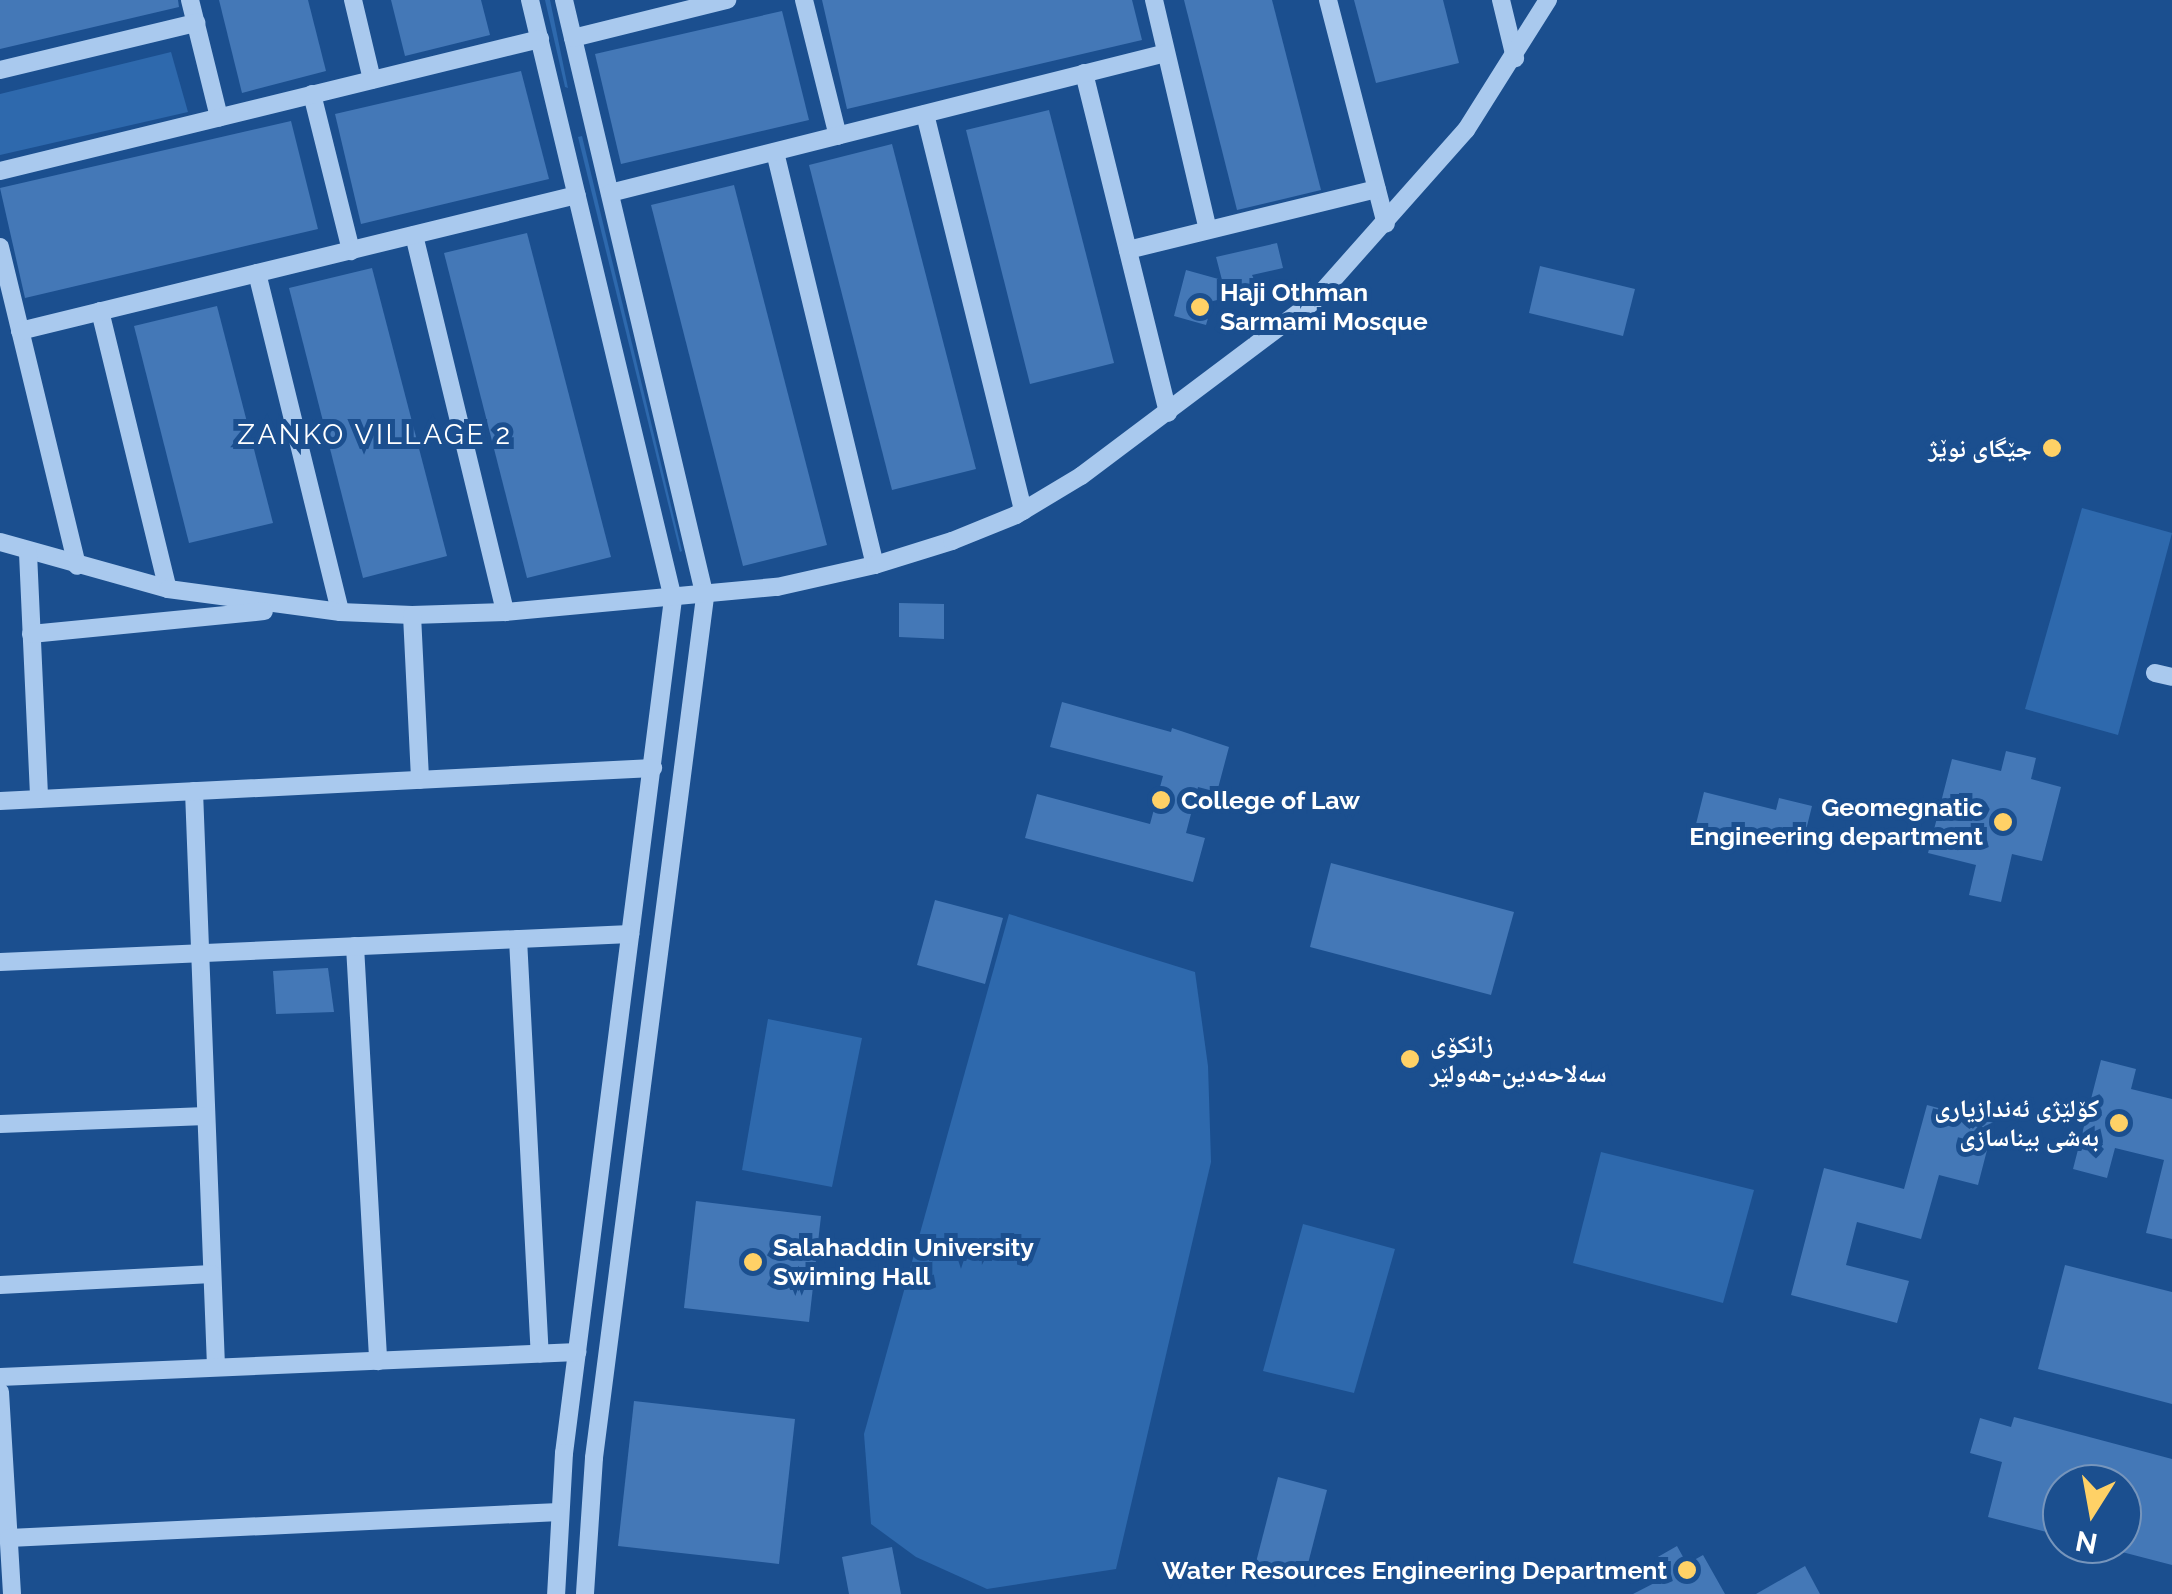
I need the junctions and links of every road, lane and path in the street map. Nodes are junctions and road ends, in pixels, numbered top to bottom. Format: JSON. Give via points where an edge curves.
{"nodes":[{"id":1,"x":190,"y":0,"type":"edge"},
{"id":2,"x":353,"y":0,"type":"edge"},
{"id":3,"x":530,"y":0,"type":"edge"},
{"id":4,"x":564,"y":0,"type":"edge"},
{"id":5,"x":727,"y":0,"type":"edge"},
{"id":6,"x":804,"y":0,"type":"edge"},
{"id":7,"x":1154,"y":0,"type":"edge"},
{"id":8,"x":1328,"y":0,"type":"edge"},
{"id":9,"x":1500,"y":0,"type":"edge"},
{"id":10,"x":1548,"y":0,"type":"edge"},
{"id":11,"x":196,"y":23,"type":"junction"},
{"id":12,"x":573,"y":38,"type":"junction"},
{"id":13,"x":540,"y":39,"type":"junction"},
{"id":14,"x":1166,"y":53,"type":"junction"},
{"id":15,"x":1515,"y":58,"type":"junction"},
{"id":16,"x":0,"y":70,"type":"edge"},
{"id":17,"x":1084,"y":74,"type":"junction"},
{"id":18,"x":372,"y":80,"type":"junction"},
{"id":19,"x":312,"y":94,"type":"junction"},
{"id":20,"x":590,"y":111,"type":"junction"},
{"id":21,"x":925,"y":114,"type":"junction"},
{"id":22,"x":219,"y":117,"type":"junction"},
{"id":23,"x":558,"y":118,"type":"junction"},
{"id":24,"x":838,"y":136,"type":"junction"},
{"id":25,"x":775,"y":152,"type":"junction"},
{"id":26,"x":0,"y":171,"type":"edge"},
{"id":27,"x":1377,"y":189,"type":"junction"},
{"id":28,"x":610,"y":193,"type":"junction"},
{"id":29,"x":577,"y":196,"type":"junction"},
{"id":30,"x":1386,"y":224,"type":"junction"},
{"id":31,"x":1208,"y":230,"type":"junction"},
{"id":32,"x":414,"y":235,"type":"junction"},
{"id":33,"x":0,"y":247,"type":"edge"},
{"id":34,"x":1128,"y":250,"type":"junction"},
{"id":35,"x":350,"y":251,"type":"junction"},
{"id":36,"x":257,"y":272,"type":"junction"},
{"id":37,"x":100,"y":311,"type":"junction"},
{"id":38,"x":20,"y":331,"type":"junction"},
{"id":39,"x":1168,"y":413,"type":"junction"},
{"id":40,"x":1023,"y":510,"type":"junction"},
{"id":41,"x":0,"y":542,"type":"edge"},
{"id":42,"x":28,"y":553,"type":"junction"},
{"id":43,"x":875,"y":565,"type":"junction"},
{"id":44,"x":77,"y":566,"type":"junction"},
{"id":45,"x":168,"y":589,"type":"junction"},
{"id":46,"x":706,"y":596,"type":"junction"},
{"id":47,"x":673,"y":599,"type":"junction"},
{"id":48,"x":299,"y":607,"type":"junction"},
{"id":49,"x":340,"y":612,"type":"junction"},
{"id":50,"x":504,"y":612,"type":"junction"},
{"id":51,"x":412,"y":615,"type":"junction"},
{"id":52,"x":31,"y":634,"type":"junction"},
{"id":53,"x":653,"y":768,"type":"junction"},
{"id":54,"x":420,"y":780,"type":"junction"},
{"id":55,"x":194,"y":791,"type":"junction"},
{"id":56,"x":39,"y":799,"type":"junction"},
{"id":57,"x":0,"y":801,"type":"edge"},
{"id":58,"x":630,"y":934,"type":"junction"},
{"id":59,"x":518,"y":939,"type":"junction"},
{"id":60,"x":355,"y":946,"type":"junction"},
{"id":61,"x":200,"y":953,"type":"junction"},
{"id":62,"x":0,"y":962,"type":"edge"},
{"id":63,"x":206,"y":1116,"type":"junction"},
{"id":64,"x":0,"y":1124,"type":"edge"},
{"id":65,"x":595,"y":1209,"type":"junction"},
{"id":66,"x":626,"y":1215,"type":"junction"},
{"id":67,"x":212,"y":1274,"type":"junction"},
{"id":68,"x":0,"y":1285,"type":"edge"},
{"id":69,"x":577,"y":1352,"type":"junction"},
{"id":70,"x":540,"y":1354,"type":"junction"},
{"id":71,"x":378,"y":1360,"type":"junction"},
{"id":72,"x":216,"y":1368,"type":"junction"},
{"id":73,"x":0,"y":1377,"type":"edge"},
{"id":74,"x":0,"y":1392,"type":"edge"},
{"id":75,"x":559,"y":1512,"type":"junction"},
{"id":76,"x":8,"y":1538,"type":"junction"},
{"id":77,"x":12,"y":1594,"type":"edge"},
{"id":78,"x":556,"y":1594,"type":"edge"},
{"id":79,"x":584,"y":1594,"type":"edge"}],
"edges":[{"from":1,"to":11,"type":"street"},
{"from":2,"to":18,"type":"street"},
{"from":3,"to":13,"type":"street"},
{"from":4,"to":12,"type":"street"},
{"from":5,"to":12,"type":"street"},
{"from":6,"to":24,"type":"street"},
{"from":7,"to":14,"type":"street"},
{"from":8,"to":27,"type":"street"},
{"from":9,"to":15,"type":"street"},
{"from":10,"to":15,"type":"street"},
{"from":11,"to":16,"type":"street"},
{"from":11,"to":22,"type":"street"},
{"from":12,"to":20,"type":"street"},
{"from":13,"to":18,"type":"street"},
{"from":13,"to":23,"type":"street"},
{"from":14,"to":17,"type":"street"},
{"from":14,"to":31,"type":"street"},
{"from":15,"to":30,"type":"street","via":[[1466,130]]},
{"from":17,"to":21,"type":"street"},
{"from":17,"to":34,"type":"street"},
{"from":18,"to":19,"type":"street"},
{"from":19,"to":22,"type":"street"},
{"from":19,"to":35,"type":"street"},
{"from":20,"to":23,"type":"street"},
{"from":20,"to":28,"type":"street"},
{"from":21,"to":24,"type":"street"},
{"from":21,"to":40,"type":"street"},
{"from":22,"to":26,"type":"street"},
{"from":23,"to":29,"type":"street"},
{"from":24,"to":25,"type":"street"},
{"from":25,"to":28,"type":"street"},
{"from":25,"to":43,"type":"street"},
{"from":27,"to":30,"type":"street"},
{"from":27,"to":31,"type":"street"},
{"from":28,"to":46,"type":"street"},
{"from":29,"to":32,"type":"street"},
{"from":29,"to":47,"type":"street"},
{"from":30,"to":39,"type":"street","via":[[1314,301]]},
{"from":31,"to":34,"type":"street"},
{"from":32,"to":35,"type":"street"},
{"from":32,"to":50,"type":"street"},
{"from":33,"to":38,"type":"street"},
{"from":34,"to":39,"type":"street"},
{"from":35,"to":36,"type":"street"},
{"from":36,"to":37,"type":"street"},
{"from":36,"to":49,"type":"street"},
{"from":37,"to":38,"type":"street"},
{"from":37,"to":45,"type":"street"},
{"from":38,"to":44,"type":"street"},
{"from":39,"to":40,"type":"street"},
{"from":40,"to":43,"type":"street"},
{"from":41,"to":42,"type":"street"},
{"from":42,"to":44,"type":"street"},
{"from":42,"to":52,"type":"street"},
{"from":43,"to":46,"type":"street"},
{"from":44,"to":45,"type":"street"},
{"from":45,"to":48,"type":"street"},
{"from":46,"to":47,"type":"street"},
{"from":46,"to":66,"type":"street"},
{"from":47,"to":50,"type":"street"},
{"from":47,"to":53,"type":"street"},
{"from":48,"to":49,"type":"street"},
{"from":48,"to":52,"type":"street"},
{"from":49,"to":51,"type":"street"},
{"from":50,"to":51,"type":"street"},
{"from":51,"to":54,"type":"street"},
{"from":52,"to":56,"type":"street"},
{"from":53,"to":54,"type":"street"},
{"from":53,"to":58,"type":"street"},
{"from":54,"to":55,"type":"street"},
{"from":55,"to":56,"type":"street"},
{"from":55,"to":61,"type":"street"},
{"from":56,"to":57,"type":"street"},
{"from":58,"to":59,"type":"street"},
{"from":58,"to":65,"type":"street"},
{"from":59,"to":60,"type":"street"},
{"from":59,"to":70,"type":"street"},
{"from":60,"to":61,"type":"street"},
{"from":60,"to":71,"type":"street"},
{"from":61,"to":62,"type":"street"},
{"from":61,"to":63,"type":"street"},
{"from":63,"to":64,"type":"street"},
{"from":63,"to":67,"type":"street"},
{"from":65,"to":66,"type":"street"},
{"from":65,"to":69,"type":"street"},
{"from":66,"to":79,"type":"street","via":[[592,1475]]},
{"from":67,"to":68,"type":"street"},
{"from":67,"to":72,"type":"street"},
{"from":69,"to":70,"type":"street"},
{"from":69,"to":75,"type":"street"},
{"from":70,"to":71,"type":"street"},
{"from":71,"to":72,"type":"street"},
{"from":72,"to":73,"type":"street"},
{"from":74,"to":76,"type":"street"},
{"from":75,"to":76,"type":"street"},
{"from":75,"to":78,"type":"street"},
{"from":76,"to":77,"type":"street"}]}
